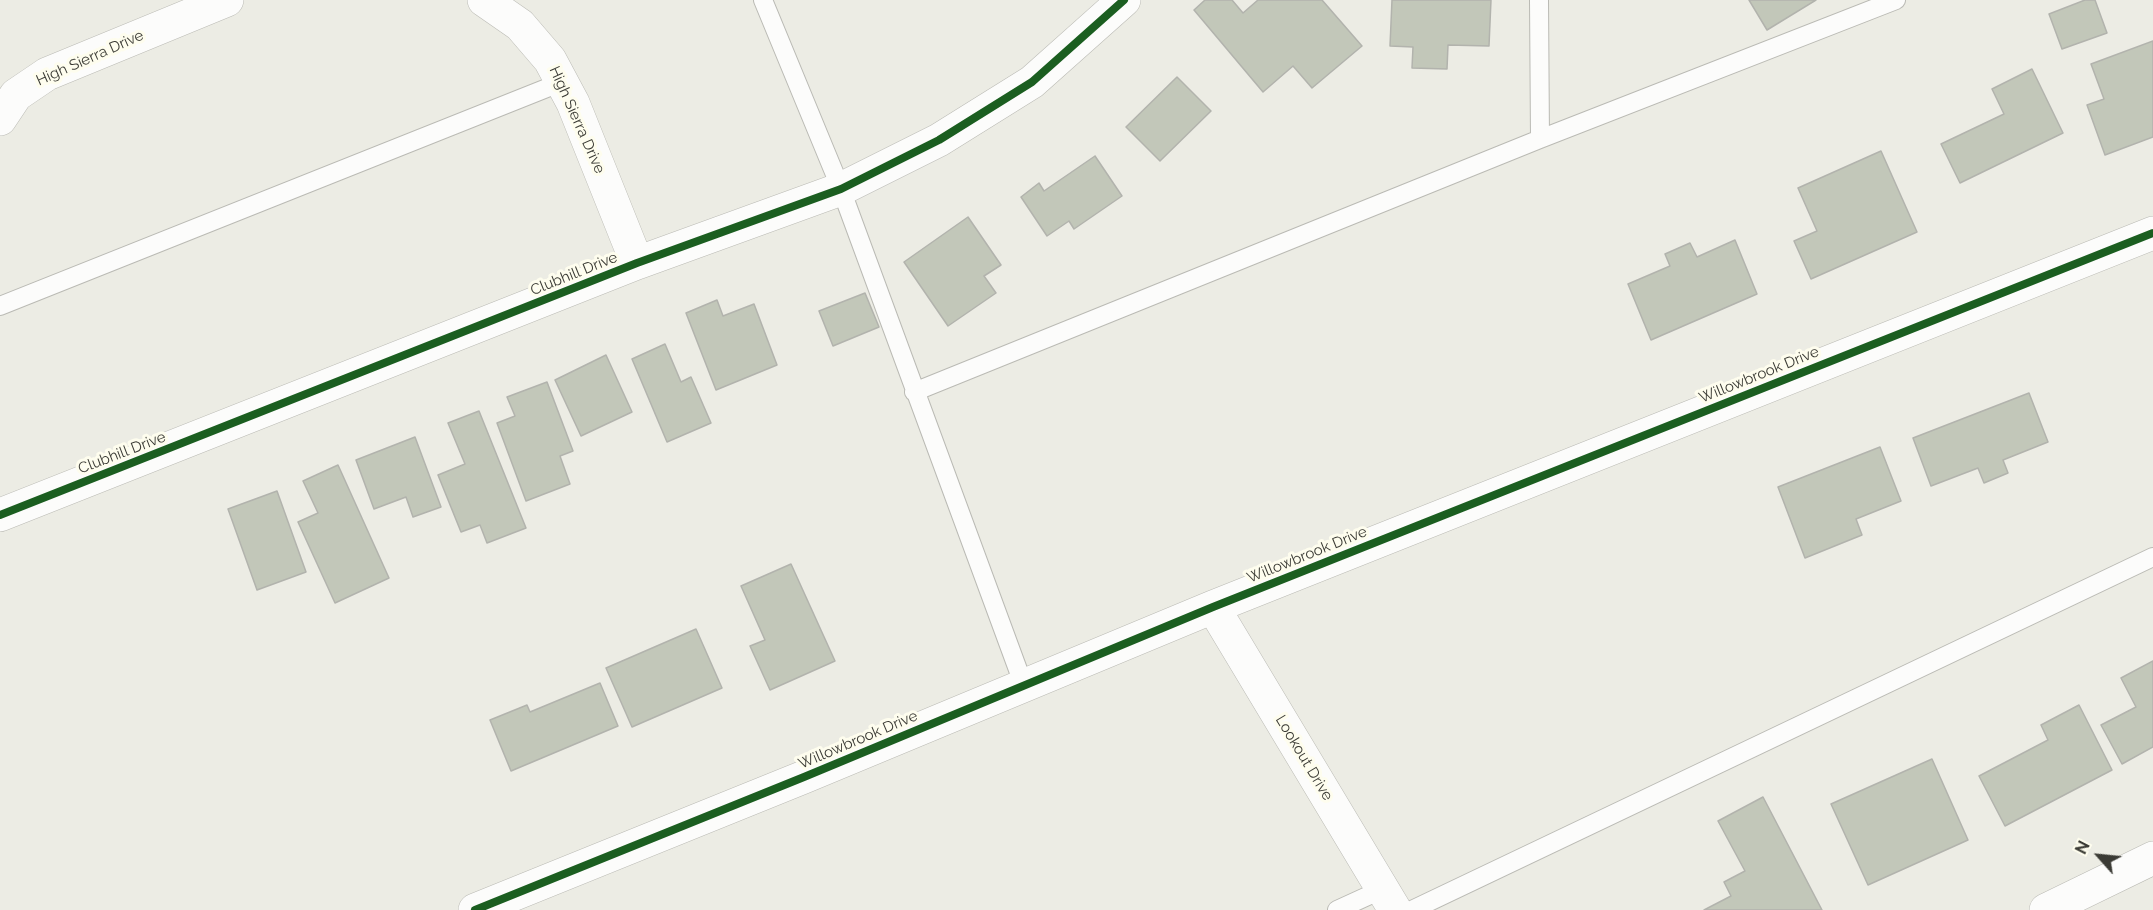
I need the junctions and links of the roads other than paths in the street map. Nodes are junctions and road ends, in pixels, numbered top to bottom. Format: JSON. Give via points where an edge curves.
{"nodes":[{"id":1,"x":227,"y":0,"type":"edge"},
{"id":2,"x":484,"y":0,"type":"edge"},
{"id":3,"x":763,"y":0,"type":"edge"},
{"id":4,"x":1124,"y":0,"type":"edge"},
{"id":5,"x":1539,"y":0,"type":"edge"},
{"id":6,"x":1896,"y":0,"type":"edge"},
{"id":7,"x":562,"y":82,"type":"junction"},
{"id":8,"x":0,"y":119,"type":"edge"},
{"id":9,"x":1540,"y":139,"type":"junction"},
{"id":10,"x":841,"y":189,"type":"junction"},
{"id":11,"x":2153,"y":233,"type":"edge"},
{"id":12,"x":637,"y":263,"type":"junction"},
{"id":13,"x":0,"y":306,"type":"edge"},
{"id":14,"x":914,"y":392,"type":"junction"},
{"id":15,"x":0,"y":515,"type":"edge"},
{"id":16,"x":2153,"y":557,"type":"edge"},
{"id":17,"x":1213,"y":607,"type":"junction"},
{"id":18,"x":1024,"y":686,"type":"junction"},
{"id":19,"x":2153,"y":858,"type":"edge"},
{"id":20,"x":1389,"y":900,"type":"edge"},
{"id":21,"x":475,"y":910,"type":"edge"},
{"id":22,"x":1337,"y":910,"type":"edge"},
{"id":23,"x":1412,"y":910,"type":"edge"},
{"id":24,"x":2046,"y":910,"type":"edge"}],
"edges":[{"from":1,"to":8,"type":"street","name":"High Sierra Drive","via":[[47,74],[16,95]]},
{"from":2,"to":7,"type":"street","name":"High Sierra Drive","via":[[520,25],[550,60]]},
{"from":3,"to":10,"type":"lane"},
{"from":4,"to":10,"type":"street","name":"Clubhill Drive","via":[[1032,82],[939,140]]},
{"from":5,"to":9,"type":"lane"},
{"from":6,"to":9,"type":"lane"},
{"from":7,"to":12,"type":"street","name":"High Sierra Drive"},
{"from":7,"to":13,"type":"lane"},
{"from":9,"to":14,"type":"lane"},
{"from":10,"to":12,"type":"street","name":"Clubhill Drive"},
{"from":10,"to":14,"type":"lane"},
{"from":11,"to":17,"type":"street","name":"Willowbrook Drive"},
{"from":12,"to":15,"type":"street","name":"Clubhill Drive"},
{"from":14,"to":18,"type":"lane"},
{"from":16,"to":23,"type":"lane"},
{"from":17,"to":18,"type":"street","name":"Willowbrook Drive"},
{"from":17,"to":20,"type":"street","name":"Lookout Drive"},
{"from":18,"to":21,"type":"street","name":"Willowbrook Drive"},
{"from":19,"to":24,"type":"street"},
{"from":20,"to":22,"type":"lane"}]}
